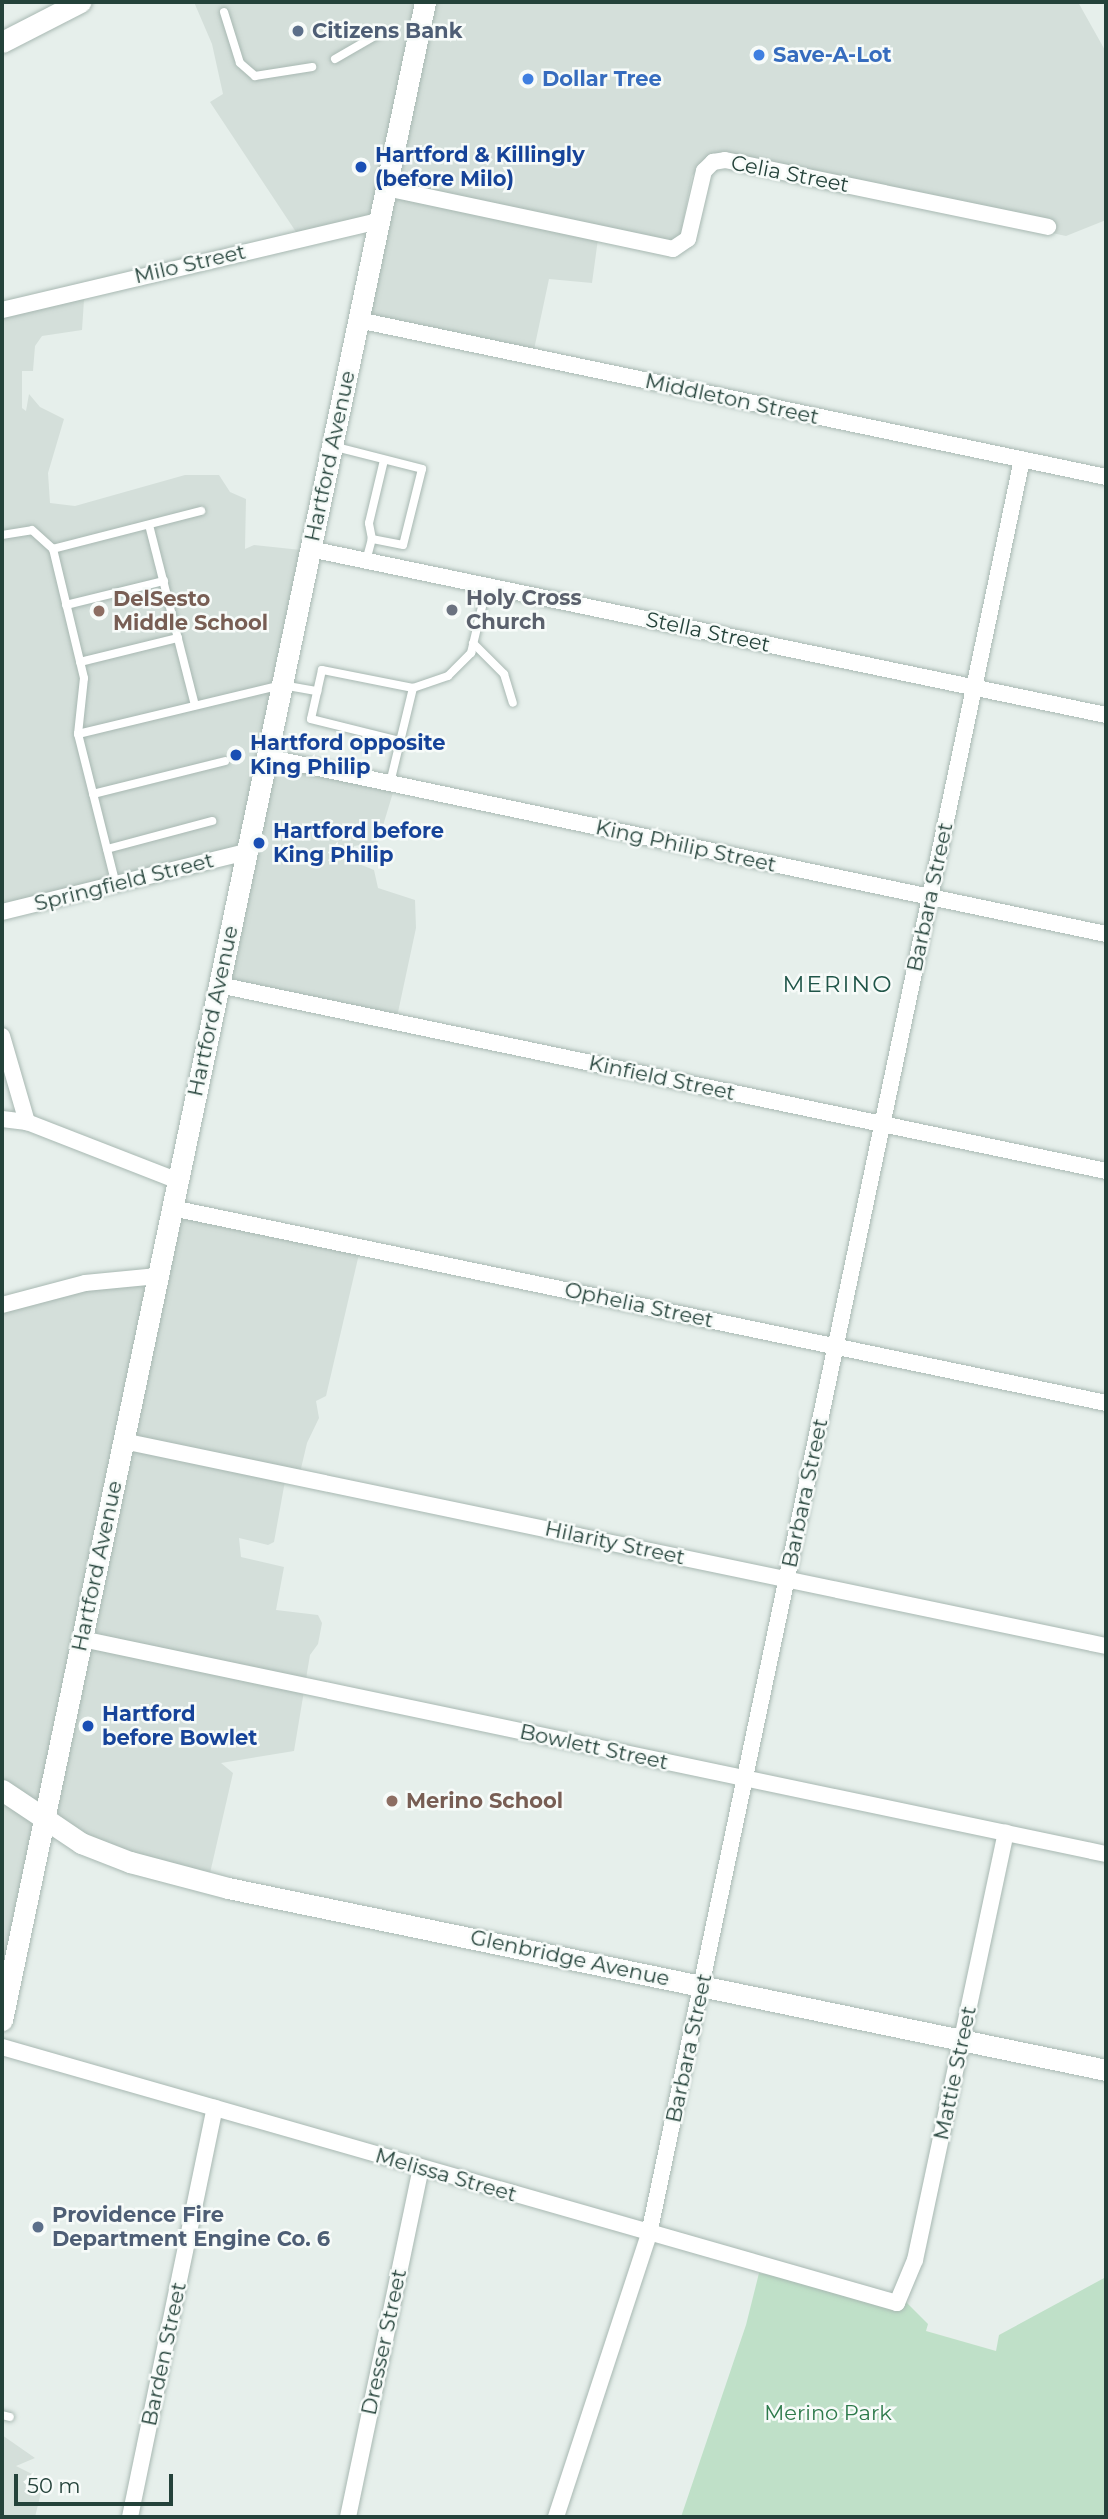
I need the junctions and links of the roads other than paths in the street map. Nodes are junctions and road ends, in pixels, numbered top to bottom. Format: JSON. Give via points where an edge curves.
{"nodes":[{"id":1,"x":80,"y":2,"type":"edge"},
{"id":2,"x":425,"y":2,"type":"edge"},
{"id":3,"x":224,"y":12,"type":"dead end"},
{"id":4,"x":380,"y":33,"type":"dead end"},
{"id":5,"x":2,"y":41,"type":"edge"},
{"id":6,"x":335,"y":59,"type":"dead end"},
{"id":7,"x":312,"y":67,"type":"dead end"},
{"id":8,"x":386,"y":188,"type":"junction"},
{"id":9,"x":379,"y":221,"type":"junction"},
{"id":10,"x":1048,"y":227,"type":"dead end"},
{"id":11,"x":2,"y":310,"type":"edge"},
{"id":12,"x":358,"y":320,"type":"junction"},
{"id":13,"x":332,"y":446,"type":"junction"},
{"id":14,"x":384,"y":460,"type":"junction"},
{"id":15,"x":1022,"y":460,"type":"junction"},
{"id":16,"x":1106,"y":477,"type":"edge"},
{"id":17,"x":201,"y":511,"type":"dead end"},
{"id":18,"x":149,"y":524,"type":"junction"},
{"id":19,"x":2,"y":535,"type":"edge"},
{"id":20,"x":372,"y":539,"type":"junction"},
{"id":21,"x":53,"y":549,"type":"junction"},
{"id":22,"x":310,"y":549,"type":"junction"},
{"id":23,"x":366,"y":561,"type":"junction"},
{"id":24,"x":164,"y":580,"type":"junction"},
{"id":25,"x":487,"y":586,"type":"junction"},
{"id":26,"x":66,"y":605,"type":"junction"},
{"id":27,"x":178,"y":638,"type":"junction"},
{"id":28,"x":473,"y":643,"type":"junction"},
{"id":29,"x":80,"y":662,"type":"junction"},
{"id":30,"x":282,"y":685,"type":"junction"},
{"id":31,"x":974,"y":687,"type":"junction"},
{"id":32,"x":413,"y":688,"type":"junction"},
{"id":33,"x":317,"y":691,"type":"junction"},
{"id":34,"x":513,"y":703,"type":"dead end"},
{"id":35,"x":195,"y":705,"type":"junction"},
{"id":36,"x":1106,"y":715,"type":"edge"},
{"id":37,"x":78,"y":734,"type":"junction"},
{"id":38,"x":400,"y":741,"type":"junction"},
{"id":39,"x":267,"y":757,"type":"junction"},
{"id":40,"x":225,"y":761,"type":"dead end"},
{"id":41,"x":390,"y":783,"type":"junction"},
{"id":42,"x":93,"y":794,"type":"junction"},
{"id":43,"x":212,"y":821,"type":"dead end"},
{"id":44,"x":107,"y":849,"type":"junction"},
{"id":45,"x":247,"y":852,"type":"junction"},
{"id":46,"x":116,"y":885,"type":"junction"},
{"id":47,"x":930,"y":897,"type":"junction"},
{"id":48,"x":2,"y":912,"type":"edge"},
{"id":49,"x":1106,"y":934,"type":"edge"},
{"id":50,"x":219,"y":985,"type":"junction"},
{"id":51,"x":2,"y":1035,"type":"edge"},
{"id":52,"x":2,"y":1119,"type":"edge"},
{"id":53,"x":27,"y":1122,"type":"junction"},
{"id":54,"x":883,"y":1124,"type":"junction"},
{"id":55,"x":1106,"y":1171,"type":"edge"},
{"id":56,"x":178,"y":1181,"type":"junction"},
{"id":57,"x":172,"y":1208,"type":"junction"},
{"id":58,"x":158,"y":1276,"type":"junction"},
{"id":59,"x":2,"y":1304,"type":"edge"},
{"id":60,"x":836,"y":1347,"type":"junction"},
{"id":61,"x":1106,"y":1403,"type":"edge"},
{"id":62,"x":123,"y":1441,"type":"junction"},
{"id":63,"x":787,"y":1579,"type":"junction"},
{"id":64,"x":82,"y":1639,"type":"junction"},
{"id":65,"x":1106,"y":1646,"type":"edge"},
{"id":66,"x":746,"y":1778,"type":"junction"},
{"id":67,"x":2,"y":1790,"type":"edge"},
{"id":68,"x":44,"y":1818,"type":"junction"},
{"id":69,"x":1006,"y":1833,"type":"junction"},
{"id":70,"x":1106,"y":1854,"type":"edge"},
{"id":71,"x":8,"y":1960,"type":"edge"},
{"id":72,"x":702,"y":1986,"type":"junction"},
{"id":73,"x":2,"y":2020,"type":"edge"},
{"id":74,"x":963,"y":2039,"type":"junction"},
{"id":75,"x":2,"y":2047,"type":"edge"},
{"id":76,"x":1106,"y":2070,"type":"edge"},
{"id":77,"x":215,"y":2108,"type":"junction"},
{"id":78,"x":421,"y":2168,"type":"junction"},
{"id":79,"x":649,"y":2234,"type":"junction"},
{"id":80,"x":891,"y":2301,"type":"joint"},
{"id":81,"x":130,"y":2517,"type":"edge"},
{"id":82,"x":348,"y":2517,"type":"edge"},
{"id":83,"x":556,"y":2517,"type":"edge"}],
"edges":[{"from":1,"to":5,"type":"main road"},
{"from":2,"to":8,"type":"main road","name":"Hartford Avenue"},
{"from":3,"to":7,"type":"lane","via":[[240,64],[256,76]]},
{"from":4,"to":6,"type":"lane"},
{"from":8,"to":9,"type":"main road","name":"Hartford Avenue"},
{"from":8,"to":10,"type":"street","name":"Celia Street","via":[[673,249],[688,239],[704,171],[713,162],[726,160]]},
{"from":9,"to":11,"type":"street","name":"Milo Street"},
{"from":9,"to":12,"type":"main road","name":"Hartford Avenue"},
{"from":12,"to":13,"type":"main road","name":"Hartford Avenue"},
{"from":12,"to":15,"type":"street","name":"Middleton Street"},
{"from":13,"to":14,"type":"lane"},
{"from":13,"to":22,"type":"main road","name":"Hartford Avenue"},
{"from":14,"to":20,"type":"lane","via":[[369,523]]},
{"from":14,"to":20,"type":"lane","via":[[422,468],[403,545]]},
{"from":15,"to":16,"type":"street","name":"Middleton Street"},
{"from":15,"to":31,"type":"street","name":"Barbara Street"},
{"from":17,"to":18,"type":"lane"},
{"from":18,"to":21,"type":"lane"},
{"from":18,"to":24,"type":"lane"},
{"from":19,"to":21,"type":"lane","via":[[32,530]]},
{"from":20,"to":23,"type":"lane"},
{"from":21,"to":26,"type":"lane"},
{"from":22,"to":23,"type":"street","name":"Stella Street"},
{"from":22,"to":30,"type":"main road","name":"Hartford Avenue"},
{"from":23,"to":25,"type":"street","name":"Stella Street"},
{"from":24,"to":26,"type":"lane"},
{"from":24,"to":27,"type":"lane"},
{"from":25,"to":28,"type":"lane"},
{"from":25,"to":31,"type":"street","name":"Stella Street"},
{"from":26,"to":29,"type":"lane"},
{"from":27,"to":29,"type":"lane"},
{"from":27,"to":35,"type":"lane"},
{"from":28,"to":32,"type":"lane","via":[[471,653],[448,676]]},
{"from":28,"to":34,"type":"lane","via":[[504,674]]},
{"from":29,"to":37,"type":"lane","via":[[84,678]]},
{"from":30,"to":33,"type":"lane"},
{"from":30,"to":35,"type":"lane"},
{"from":30,"to":39,"type":"main road","name":"Hartford Avenue"},
{"from":31,"to":36,"type":"street","name":"Stella Street"},
{"from":31,"to":47,"type":"street","name":"Barbara Street"},
{"from":32,"to":33,"type":"lane","via":[[322,670]]},
{"from":32,"to":38,"type":"lane"},
{"from":33,"to":38,"type":"lane","via":[[311,719]]},
{"from":35,"to":37,"type":"lane"},
{"from":37,"to":42,"type":"lane"},
{"from":38,"to":41,"type":"lane"},
{"from":39,"to":41,"type":"street","name":"King Philip Street"},
{"from":39,"to":45,"type":"main road","name":"Hartford Avenue"},
{"from":40,"to":42,"type":"lane"},
{"from":41,"to":47,"type":"street","name":"King Philip Street"},
{"from":42,"to":44,"type":"lane"},
{"from":43,"to":44,"type":"lane"},
{"from":44,"to":46,"type":"lane"},
{"from":45,"to":46,"type":"street","name":"Springfield Street"},
{"from":45,"to":50,"type":"main road","name":"Hartford Avenue"},
{"from":46,"to":48,"type":"street","name":"Springfield Street"},
{"from":47,"to":49,"type":"street","name":"King Philip Street"},
{"from":47,"to":54,"type":"street","name":"Barbara Street"},
{"from":50,"to":54,"type":"street","name":"Kinfield Street"},
{"from":50,"to":56,"type":"main road","name":"Hartford Avenue"},
{"from":51,"to":53,"type":"street"},
{"from":52,"to":53,"type":"street"},
{"from":53,"to":56,"type":"street"},
{"from":54,"to":55,"type":"street","name":"Kinfield Street"},
{"from":54,"to":60,"type":"street","name":"Barbara Street"},
{"from":56,"to":57,"type":"main road","name":"Hartford Avenue"},
{"from":57,"to":58,"type":"main road","name":"Hartford Avenue"},
{"from":57,"to":60,"type":"street","name":"Ophelia Street"},
{"from":58,"to":59,"type":"street","via":[[85,1283]]},
{"from":58,"to":62,"type":"main road","name":"Hartford Avenue"},
{"from":60,"to":61,"type":"street","name":"Ophelia Street"},
{"from":60,"to":63,"type":"street","name":"Barbara Street"},
{"from":62,"to":63,"type":"street","name":"Hilarity Street"},
{"from":62,"to":64,"type":"main road","name":"Hartford Avenue"},
{"from":63,"to":65,"type":"street","name":"Hilarity Street"},
{"from":63,"to":66,"type":"street","name":"Barbara Street"},
{"from":64,"to":66,"type":"street","name":"Bowlett Street"},
{"from":64,"to":68,"type":"main road","name":"Hartford Avenue"},
{"from":66,"to":69,"type":"street","name":"Bowlett Street"},
{"from":66,"to":72,"type":"street","name":"Barbara Street"},
{"from":67,"to":68,"type":"main road","name":"Glenbridge Avenue"},
{"from":68,"to":71,"type":"main road","name":"Hartford Avenue"},
{"from":68,"to":72,"type":"main road","name":"Glenbridge Avenue","via":[[81,1843],[119,1858],[228,1888]]},
{"from":69,"to":70,"type":"street","name":"Bowlett Street"},
{"from":69,"to":74,"type":"street","name":"Mattie Street"},
{"from":71,"to":73,"type":"main road","name":"Hartford Avenue"},
{"from":72,"to":74,"type":"main road","name":"Glenbridge Avenue"},
{"from":72,"to":79,"type":"street","name":"Barbara Street"},
{"from":74,"to":76,"type":"main road","name":"Glenbridge Avenue"},
{"from":74,"to":80,"type":"street","name":"Mattie Street","via":[[909,2281],[897,2303]]},
{"from":75,"to":77,"type":"street","name":"Melissa Street"},
{"from":77,"to":78,"type":"street","name":"Melissa Street"},
{"from":77,"to":81,"type":"street","name":"Barden Street"},
{"from":78,"to":79,"type":"street","name":"Melissa Street"},
{"from":78,"to":82,"type":"street","name":"Dresser Street"},
{"from":79,"to":80,"type":"street","name":"Melissa Street"},
{"from":79,"to":83,"type":"street","name":"Barbara Street"}]}
